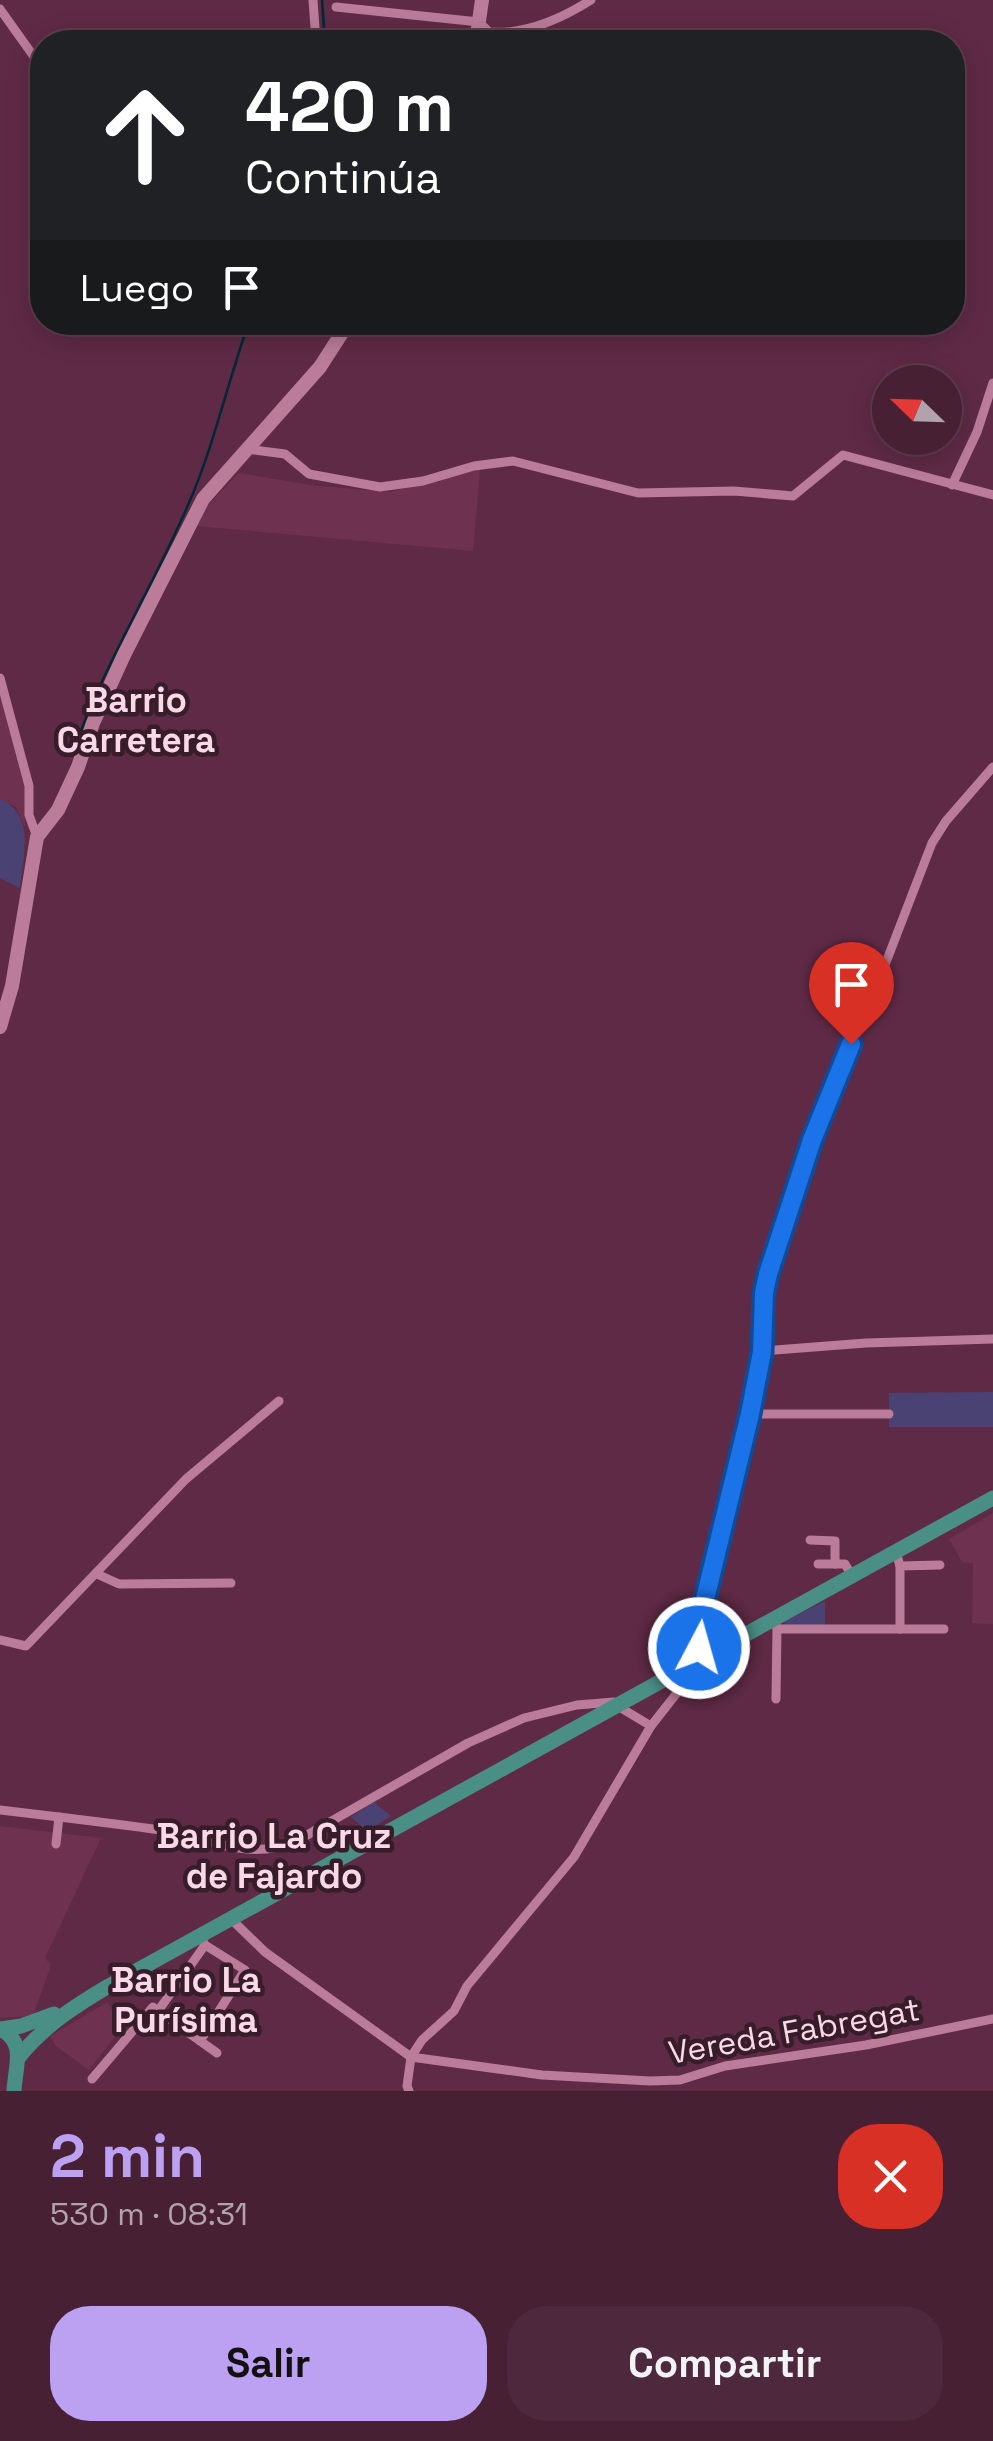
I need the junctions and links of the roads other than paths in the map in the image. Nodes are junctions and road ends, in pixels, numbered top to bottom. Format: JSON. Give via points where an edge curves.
{"nodes":[{"id":1,"x":313,"y":0,"type":"edge"},
{"id":2,"x":482,"y":0,"type":"edge"},
{"id":3,"x":592,"y":0,"type":"edge"},
{"id":4,"x":336,"y":6,"type":"dead end"},
{"id":5,"x":0,"y":9,"type":"edge"},
{"id":6,"x":479,"y":22,"type":"junction"},
{"id":7,"x":315,"y":30,"type":"edge"},
{"id":8,"x":478,"y":30,"type":"edge"},
{"id":9,"x":487,"y":30,"type":"edge"},
{"id":10,"x":515,"y":30,"type":"edge"},
{"id":11,"x":30,"y":51,"type":"edge"},
{"id":12,"x":341,"y":335,"type":"edge"},
{"id":13,"x":993,"y":383,"type":"edge"},
{"id":14,"x":248,"y":450,"type":"junction"},
{"id":15,"x":952,"y":484,"type":"junction"},
{"id":16,"x":993,"y":495,"type":"edge"},
{"id":17,"x":0,"y":678,"type":"edge"},
{"id":18,"x":993,"y":766,"type":"edge"},
{"id":19,"x":37,"y":837,"type":"junction"},
{"id":20,"x":0,"y":1027,"type":"edge"},
{"id":21,"x":993,"y":1340,"type":"edge"},
{"id":22,"x":762,"y":1352,"type":"junction"},
{"id":23,"x":279,"y":1401,"type":"dead end"},
{"id":24,"x":750,"y":1414,"type":"junction"},
{"id":25,"x":890,"y":1414,"type":"dead end"},
{"id":26,"x":993,"y":1498,"type":"edge"},
{"id":27,"x":810,"y":1540,"type":"dead end"},
{"id":28,"x":898,"y":1559,"type":"junction"},
{"id":29,"x":818,"y":1564,"type":"dead end"},
{"id":30,"x":834,"y":1564,"type":"junction"},
{"id":31,"x":940,"y":1565,"type":"dead end"},
{"id":32,"x":97,"y":1574,"type":"junction"},
{"id":33,"x":852,"y":1576,"type":"junction"},
{"id":34,"x":231,"y":1583,"type":"dead end"},
{"id":35,"x":777,"y":1623,"type":"junction"},
{"id":36,"x":900,"y":1629,"type":"junction"},
{"id":37,"x":944,"y":1630,"type":"dead end"},
{"id":38,"x":0,"y":1640,"type":"edge"},
{"id":39,"x":696,"y":1662,"type":"junction"},
{"id":40,"x":776,"y":1699,"type":"dead end"},
{"id":41,"x":619,"y":1704,"type":"junction"},
{"id":42,"x":651,"y":1726,"type":"junction"},
{"id":43,"x":0,"y":1810,"type":"edge"},
{"id":44,"x":59,"y":1817,"type":"junction"},
{"id":45,"x":56,"y":1844,"type":"dead end"},
{"id":46,"x":231,"y":1919,"type":"junction"},
{"id":47,"x":203,"y":1940,"type":"junction"},
{"id":48,"x":72,"y":2007,"type":"junction"},
{"id":49,"x":158,"y":2011,"type":"junction"},
{"id":50,"x":993,"y":2019,"type":"edge"},
{"id":51,"x":0,"y":2029,"type":"edge"},
{"id":52,"x":200,"y":2040,"type":"junction"},
{"id":53,"x":217,"y":2054,"type":"dead end"},
{"id":54,"x":410,"y":2056,"type":"junction"},
{"id":55,"x":16,"y":2063,"type":"junction"},
{"id":56,"x":0,"y":2078,"type":"edge"},
{"id":57,"x":92,"y":2079,"type":"dead end"},
{"id":58,"x":670,"y":2086,"type":"edge"},
{"id":59,"x":14,"y":2091,"type":"edge"},
{"id":60,"x":409,"y":2091,"type":"edge"}],
"edges":[{"from":1,"to":7,"type":"street"},
{"from":2,"to":6,"type":"street"},
{"from":3,"to":10,"type":"street","via":[[558,21]]},
{"from":4,"to":6,"type":"street"},
{"from":5,"to":11,"type":"street"},
{"from":6,"to":8,"type":"street"},
{"from":6,"to":9,"type":"street"},
{"from":12,"to":14,"type":"street"},
{"from":13,"to":15,"type":"street"},
{"from":14,"to":15,"type":"street","via":[[285,454],[309,474],[380,487],[514,461],[638,492],[794,496],[842,455]]},
{"from":14,"to":19,"type":"street","via":[[204,499],[124,655],[58,810]]},
{"from":15,"to":16,"type":"street"},
{"from":17,"to":19,"type":"street"},
{"from":18,"to":22,"type":"street","via":[[932,844],[834,1080],[764,1293]]},
{"from":19,"to":20,"type":"street"},
{"from":21,"to":22,"type":"street"},
{"from":22,"to":24,"type":"street"},
{"from":23,"to":32,"type":"street","via":[[186,1479]]},
{"from":24,"to":25,"type":"street"},
{"from":24,"to":39,"type":"street","via":[[698,1628]]},
{"from":26,"to":28,"type":"main road"},
{"from":27,"to":30,"type":"street","via":[[835,1541]]},
{"from":28,"to":31,"type":"street"},
{"from":28,"to":33,"type":"main road"},
{"from":28,"to":36,"type":"street"},
{"from":29,"to":30,"type":"street"},
{"from":30,"to":33,"type":"street","via":[[845,1564]]},
{"from":32,"to":34,"type":"street","via":[[118,1584]]},
{"from":32,"to":38,"type":"street","via":[[26,1646]]},
{"from":33,"to":35,"type":"main road"},
{"from":35,"to":36,"type":"street"},
{"from":35,"to":39,"type":"main road"},
{"from":35,"to":40,"type":"street"},
{"from":36,"to":37,"type":"street"},
{"from":39,"to":41,"type":"main road"},
{"from":39,"to":42,"type":"street"},
{"from":41,"to":42,"type":"street"},
{"from":41,"to":44,"type":"street","via":[[524,1718],[277,1849],[247,1850]]},
{"from":41,"to":46,"type":"main road"},
{"from":42,"to":54,"type":"street","via":[[574,1857],[467,1986],[454,2011]]},
{"from":43,"to":44,"type":"street"},
{"from":44,"to":45,"type":"street"},
{"from":46,"to":47,"type":"main road"},
{"from":46,"to":54,"type":"street","name":"Vereda Fabregat","via":[[265,1952]]},
{"from":47,"to":48,"type":"main road"},
{"from":47,"to":49,"type":"street"},
{"from":47,"to":52,"type":"street","via":[[245,1970]]},
{"from":48,"to":51,"type":"main road"},
{"from":48,"to":55,"type":"main road"},
{"from":49,"to":52,"type":"street"},
{"from":49,"to":57,"type":"street","via":[[152,2007]]},
{"from":50,"to":58,"type":"street","name":"Vereda Fabregat","via":[[725,2066]]},
{"from":51,"to":55,"type":"main road","via":[[16,2043]]},
{"from":52,"to":53,"type":"street"},
{"from":54,"to":58,"type":"street","name":"Vereda Fabregat"},
{"from":54,"to":60,"type":"street"},
{"from":55,"to":56,"type":"main road"},
{"from":55,"to":59,"type":"main road"}]}
